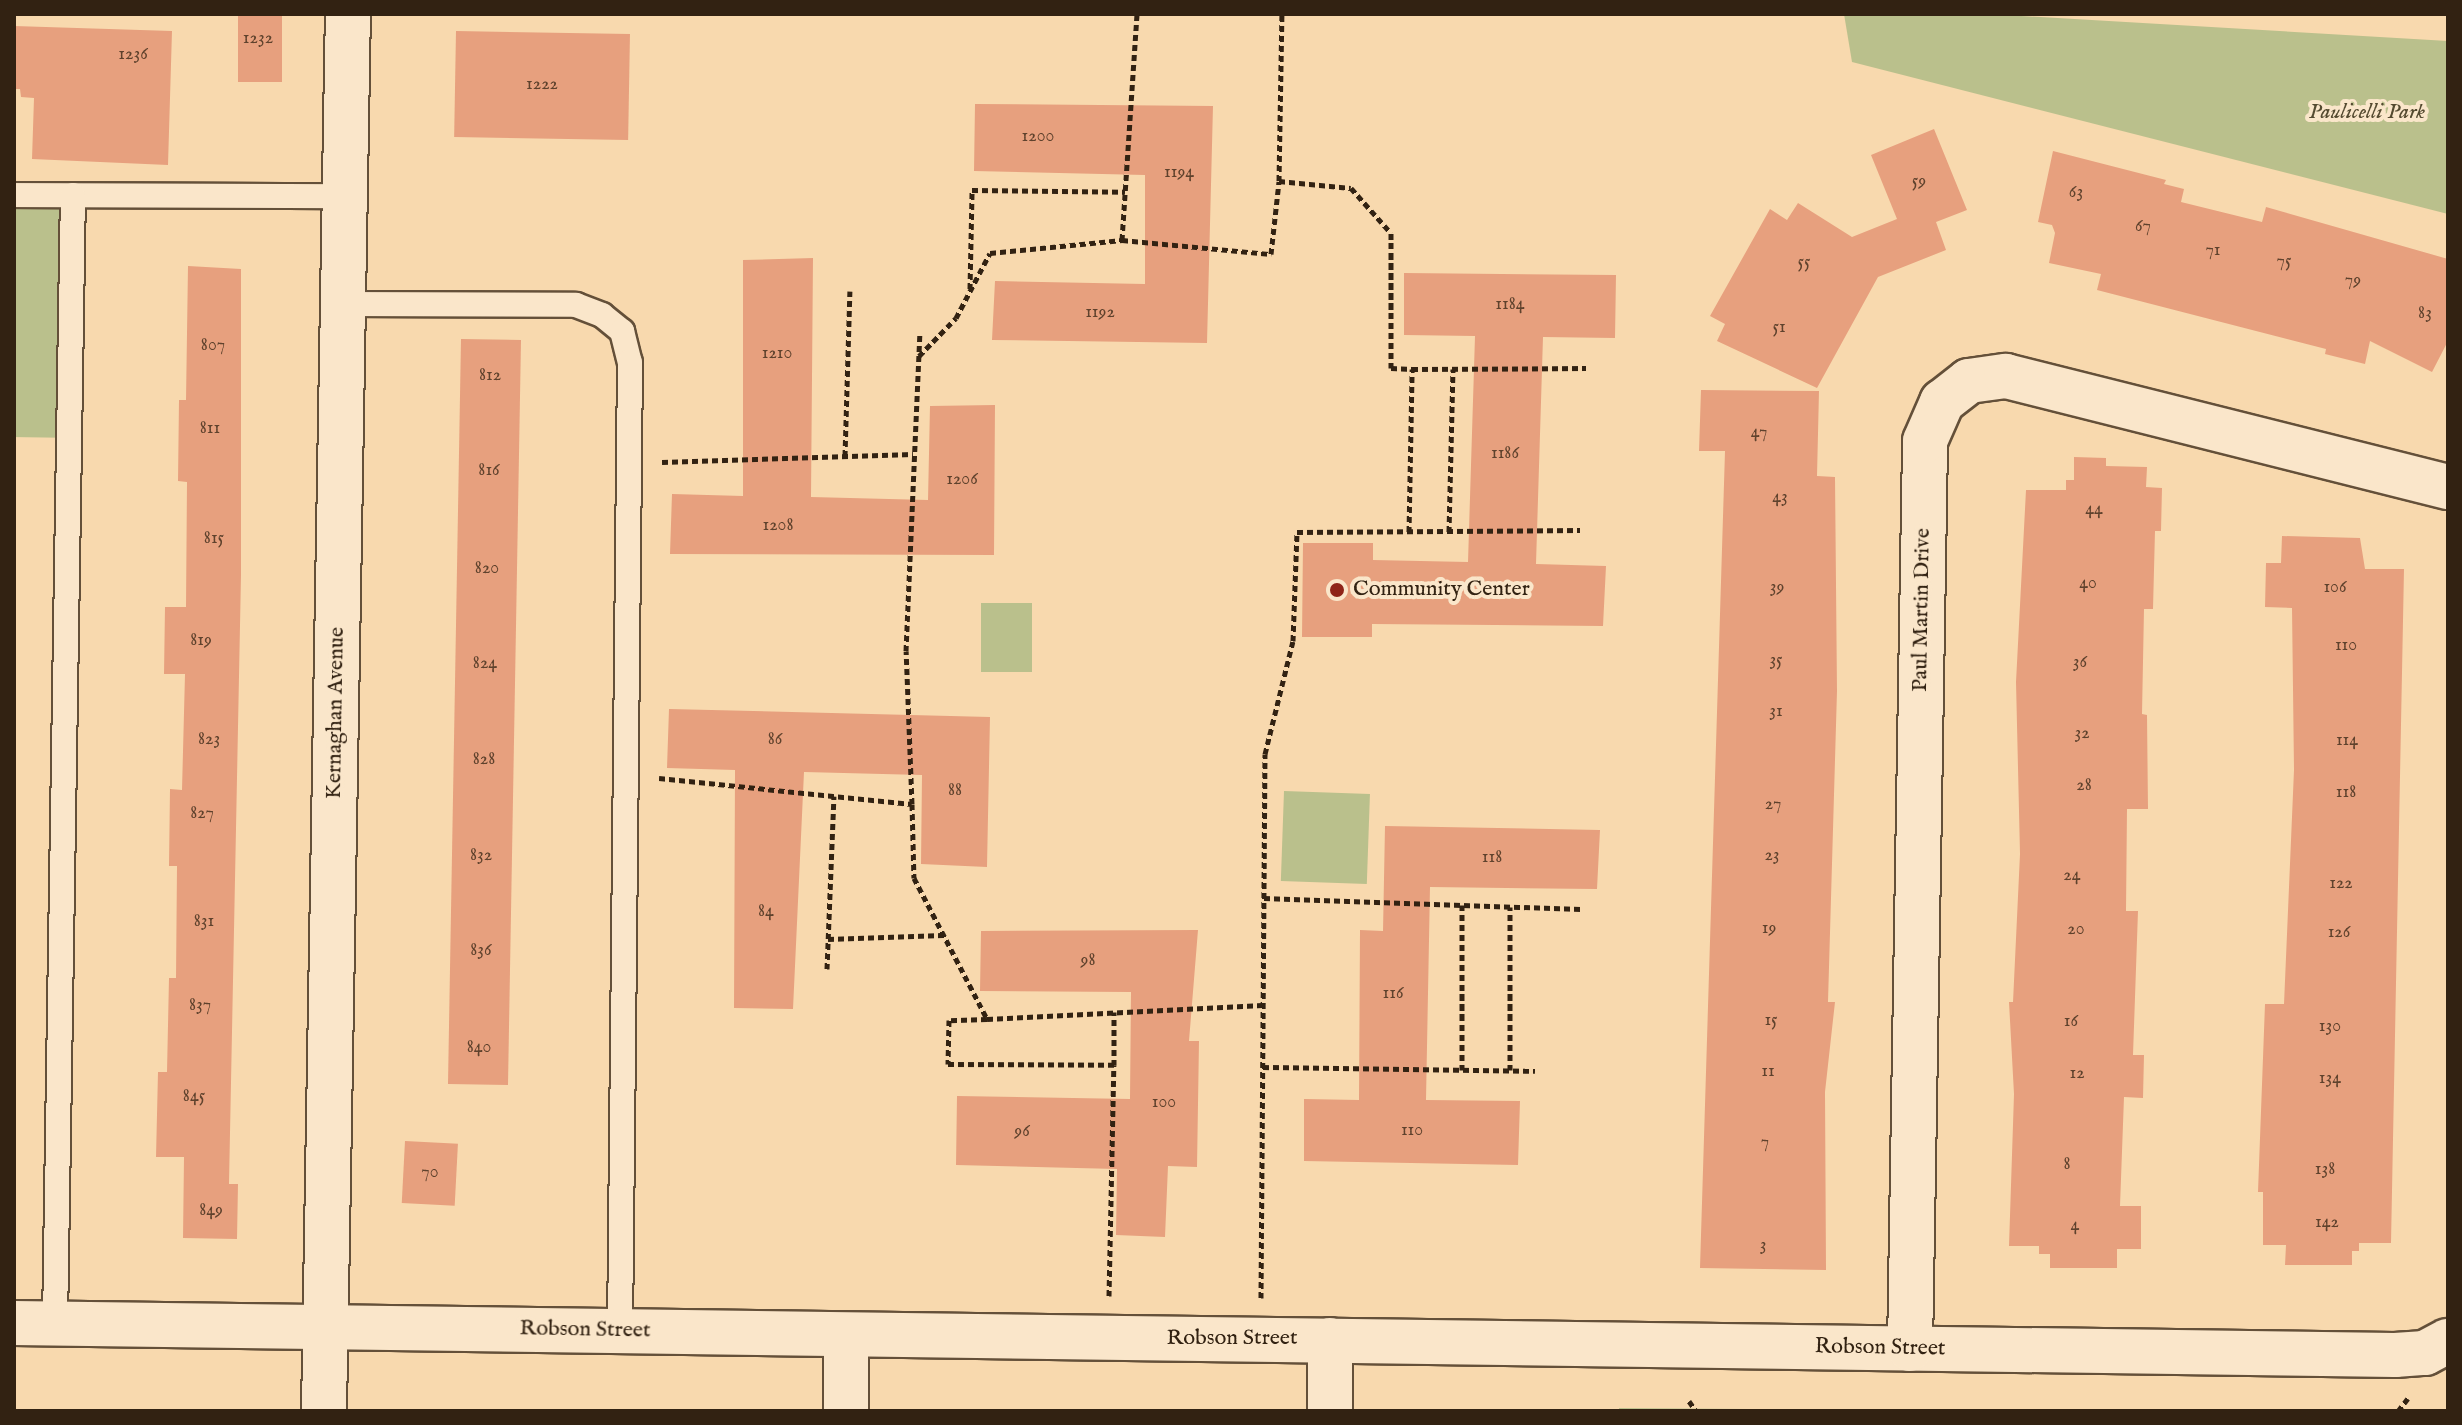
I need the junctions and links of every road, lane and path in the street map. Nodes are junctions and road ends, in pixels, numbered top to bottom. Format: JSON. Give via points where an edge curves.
{"nodes":[{"id":1,"x":348,"y":14,"type":"edge"},
{"id":2,"x":1137,"y":14,"type":"edge"},
{"id":3,"x":1282,"y":14,"type":"edge"},
{"id":4,"x":1279,"y":181,"type":"junction"},
{"id":5,"x":1125,"y":192,"type":"junction"},
{"id":6,"x":14,"y":195,"type":"edge"},
{"id":7,"x":73,"y":195,"type":"junction"},
{"id":8,"x":344,"y":196,"type":"junction"},
{"id":9,"x":1122,"y":240,"type":"junction"},
{"id":10,"x":850,"y":291,"type":"dead end"},
{"id":11,"x":970,"y":291,"type":"junction"},
{"id":12,"x":343,"y":304,"type":"junction"},
{"id":13,"x":920,"y":334,"type":"dead end"},
{"id":14,"x":919,"y":357,"type":"junction"},
{"id":15,"x":1586,"y":368,"type":"dead end"},
{"id":16,"x":1412,"y":369,"type":"junction"},
{"id":17,"x":1453,"y":369,"type":"junction"},
{"id":18,"x":913,"y":454,"type":"junction"},
{"id":19,"x":845,"y":456,"type":"junction"},
{"id":20,"x":629,"y":464,"type":"junction"},
{"id":21,"x":2448,"y":487,"type":"edge"},
{"id":22,"x":1580,"y":530,"type":"dead end"},
{"id":23,"x":1409,"y":532,"type":"junction"},
{"id":24,"x":1449,"y":532,"type":"junction"},
{"id":25,"x":626,"y":775,"type":"junction"},
{"id":26,"x":834,"y":796,"type":"junction"},
{"id":27,"x":912,"y":804,"type":"junction"},
{"id":28,"x":1264,"y":898,"type":"junction"},
{"id":29,"x":1462,"y":905,"type":"junction"},
{"id":30,"x":1510,"y":907,"type":"junction"},
{"id":31,"x":1581,"y":909,"type":"dead end"},
{"id":32,"x":943,"y":935,"type":"junction"},
{"id":33,"x":828,"y":939,"type":"junction"},
{"id":34,"x":827,"y":969,"type":"dead end"},
{"id":35,"x":1263,"y":1005,"type":"junction"},
{"id":36,"x":1114,"y":1012,"type":"junction"},
{"id":37,"x":987,"y":1019,"type":"junction"},
{"id":38,"x":1114,"y":1065,"type":"junction"},
{"id":39,"x":1263,"y":1067,"type":"junction"},
{"id":40,"x":1462,"y":1070,"type":"junction"},
{"id":41,"x":1510,"y":1070,"type":"junction"},
{"id":42,"x":1535,"y":1071,"type":"dead end"},
{"id":43,"x":35,"y":1324,"type":"edge"},
{"id":44,"x":325,"y":1324,"type":"junction"},
{"id":45,"x":620,"y":1331,"type":"junction"},
{"id":46,"x":846,"y":1336,"type":"junction"},
{"id":47,"x":1108,"y":1338,"type":"junction"},
{"id":48,"x":1260,"y":1339,"type":"junction"},
{"id":49,"x":1330,"y":1340,"type":"junction"},
{"id":50,"x":2448,"y":1341,"type":"edge"},
{"id":51,"x":1910,"y":1349,"type":"junction"},
{"id":52,"x":1689,"y":1401,"type":"dead end"},
{"id":53,"x":324,"y":1411,"type":"edge"},
{"id":54,"x":846,"y":1411,"type":"edge"},
{"id":55,"x":1330,"y":1411,"type":"edge"},
{"id":56,"x":1696,"y":1411,"type":"edge"}],
"edges":[{"from":1,"to":8,"type":"street","name":"Kernaghan Avenue"},
{"from":2,"to":5,"type":"path"},
{"from":3,"to":4,"type":"path"},
{"from":4,"to":9,"type":"path","via":[[1271,254]]},
{"from":4,"to":16,"type":"path","via":[[1351,188],[1391,233],[1391,368]]},
{"from":5,"to":9,"type":"path"},
{"from":5,"to":11,"type":"path","via":[[972,190]]},
{"from":6,"to":7,"type":"lane"},
{"from":7,"to":8,"type":"lane"},
{"from":7,"to":43,"type":"lane"},
{"from":8,"to":12,"type":"street","name":"Kernaghan Avenue"},
{"from":9,"to":11,"type":"path","via":[[990,253]]},
{"from":10,"to":19,"type":"path"},
{"from":11,"to":14,"type":"path","via":[[956,318]]},
{"from":12,"to":20,"type":"lane","via":[[576,305],[602,315],[622,331],[630,362]]},
{"from":12,"to":44,"type":"street","name":"Kernaghan Avenue"},
{"from":13,"to":14,"type":"path"},
{"from":14,"to":18,"type":"path"},
{"from":15,"to":17,"type":"path"},
{"from":16,"to":17,"type":"path"},
{"from":16,"to":23,"type":"path"},
{"from":17,"to":24,"type":"path"},
{"from":18,"to":19,"type":"path"},
{"from":18,"to":27,"type":"path","via":[[906,651]]},
{"from":19,"to":20,"type":"path"},
{"from":20,"to":25,"type":"lane"},
{"from":21,"to":51,"type":"street","name":"Paul Martin Drive","via":[[2006,376],[1969,381],[1942,402],[1925,441]]},
{"from":22,"to":24,"type":"path"},
{"from":23,"to":24,"type":"path"},
{"from":23,"to":28,"type":"path","via":[[1297,532],[1293,641],[1265,754]]},
{"from":25,"to":26,"type":"path"},
{"from":25,"to":45,"type":"lane"},
{"from":26,"to":27,"type":"path"},
{"from":26,"to":33,"type":"path"},
{"from":27,"to":32,"type":"path","via":[[914,878]]},
{"from":28,"to":29,"type":"path"},
{"from":28,"to":35,"type":"path"},
{"from":29,"to":30,"type":"path"},
{"from":29,"to":40,"type":"path"},
{"from":30,"to":31,"type":"path"},
{"from":30,"to":41,"type":"path"},
{"from":32,"to":33,"type":"path"},
{"from":32,"to":37,"type":"path"},
{"from":33,"to":34,"type":"path"},
{"from":35,"to":36,"type":"path"},
{"from":35,"to":39,"type":"path"},
{"from":36,"to":37,"type":"path"},
{"from":36,"to":38,"type":"path"},
{"from":37,"to":38,"type":"path","via":[[949,1020],[948,1064]]},
{"from":38,"to":47,"type":"path"},
{"from":39,"to":40,"type":"path"},
{"from":39,"to":48,"type":"path"},
{"from":40,"to":41,"type":"path"},
{"from":41,"to":42,"type":"path"},
{"from":43,"to":44,"type":"street","name":"Robson Street"},
{"from":44,"to":45,"type":"street","name":"Robson Street"},
{"from":44,"to":53,"type":"street","name":"Kernaghan Avenue"},
{"from":45,"to":46,"type":"street","name":"Robson Street"},
{"from":46,"to":47,"type":"street","name":"Robson Street"},
{"from":46,"to":54,"type":"street"},
{"from":47,"to":48,"type":"street","name":"Robson Street"},
{"from":48,"to":49,"type":"street","name":"Robson Street"},
{"from":49,"to":51,"type":"street","name":"Robson Street"},
{"from":49,"to":55,"type":"street"},
{"from":50,"to":51,"type":"street","name":"Robson Street","via":[[2425,1353],[2395,1355]]},
{"from":52,"to":56,"type":"path"}]}
